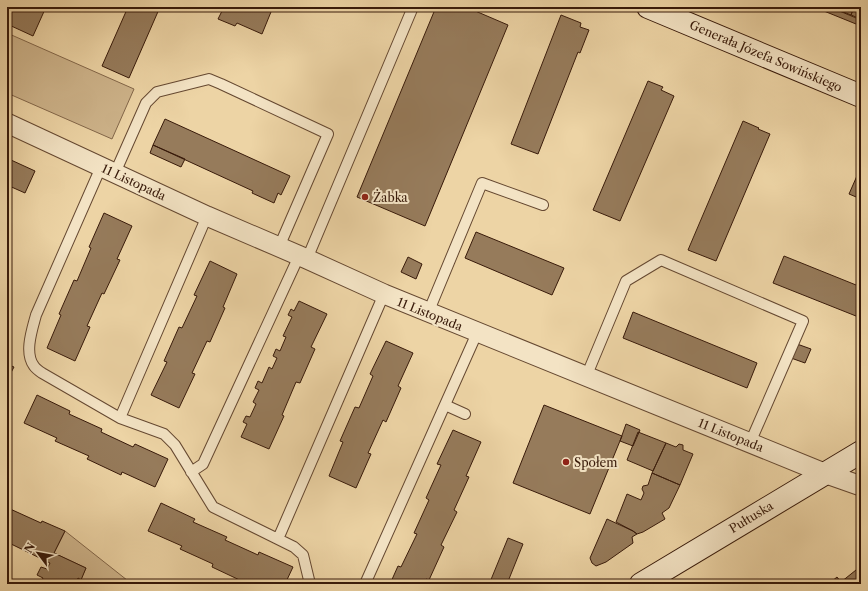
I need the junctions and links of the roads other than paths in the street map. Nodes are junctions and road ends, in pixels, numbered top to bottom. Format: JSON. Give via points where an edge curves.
{"nodes":[{"id":1,"x":413,"y":7,"type":"edge"},
{"id":2,"x":648,"y":7,"type":"edge"},
{"id":3,"x":861,"y":96,"type":"edge"},
{"id":4,"x":7,"y":123,"type":"edge"},
{"id":5,"x":108,"y":170,"type":"junction"},
{"id":6,"x":543,"y":205,"type":"dead end"},
{"id":7,"x":207,"y":216,"type":"junction"},
{"id":8,"x":279,"y":247,"type":"junction"},
{"id":9,"x":303,"y":257,"type":"junction"},
{"id":10,"x":384,"y":294,"type":"junction"},
{"id":11,"x":428,"y":313,"type":"junction"},
{"id":12,"x":477,"y":333,"type":"junction"},
{"id":13,"x":586,"y":377,"type":"junction"},
{"id":14,"x":445,"y":405,"type":"junction"},
{"id":15,"x":465,"y":414,"type":"dead end"},
{"id":16,"x":120,"y":418,"type":"junction"},
{"id":17,"x":750,"y":443,"type":"junction"},
{"id":18,"x":861,"y":452,"type":"edge"},
{"id":19,"x":191,"y":472,"type":"junction"},
{"id":20,"x":824,"y":473,"type":"junction"},
{"id":21,"x":861,"y":486,"type":"edge"},
{"id":22,"x":278,"y":539,"type":"junction"},
{"id":23,"x":310,"y":584,"type":"edge"},
{"id":24,"x":365,"y":584,"type":"edge"},
{"id":25,"x":641,"y":584,"type":"edge"}],
"edges":[{"from":1,"to":9,"type":"lane"},
{"from":2,"to":3,"type":"street","name":"Generała Józefa Sowińskiego"},
{"from":4,"to":5,"type":"street","name":"11 Listopada"},
{"from":5,"to":7,"type":"street","name":"11 Listopada"},
{"from":5,"to":8,"type":"lane","via":[[146,103],[157,92],[209,79],[221,84],[328,134]]},
{"from":5,"to":16,"type":"lane","via":[[36,315],[29,351],[34,366],[42,373]]},
{"from":6,"to":11,"type":"lane","via":[[482,183]]},
{"from":7,"to":8,"type":"street","name":"11 Listopada"},
{"from":7,"to":16,"type":"lane"},
{"from":8,"to":9,"type":"street","name":"11 Listopada"},
{"from":9,"to":10,"type":"street","name":"11 Listopada"},
{"from":9,"to":19,"type":"lane","via":[[203,464]]},
{"from":10,"to":11,"type":"street","name":"11 Listopada"},
{"from":10,"to":22,"type":"lane"},
{"from":11,"to":12,"type":"street","name":"11 Listopada"},
{"from":12,"to":13,"type":"street","name":"11 Listopada"},
{"from":12,"to":14,"type":"lane"},
{"from":13,"to":17,"type":"street","name":"11 Listopada"},
{"from":13,"to":17,"type":"lane","via":[[626,281],[661,260],[802,321]]},
{"from":14,"to":15,"type":"lane"},
{"from":14,"to":24,"type":"lane"},
{"from":16,"to":19,"type":"lane","via":[[164,434],[175,445]]},
{"from":17,"to":20,"type":"street","name":"11 Listopada"},
{"from":18,"to":20,"type":"street","name":"Pułtuska"},
{"from":19,"to":22,"type":"lane","via":[[213,508]]},
{"from":20,"to":21,"type":"street","name":"11 Listopada"},
{"from":20,"to":25,"type":"street","name":"Pułtuska"},
{"from":22,"to":23,"type":"lane","via":[[303,555]]}]}
